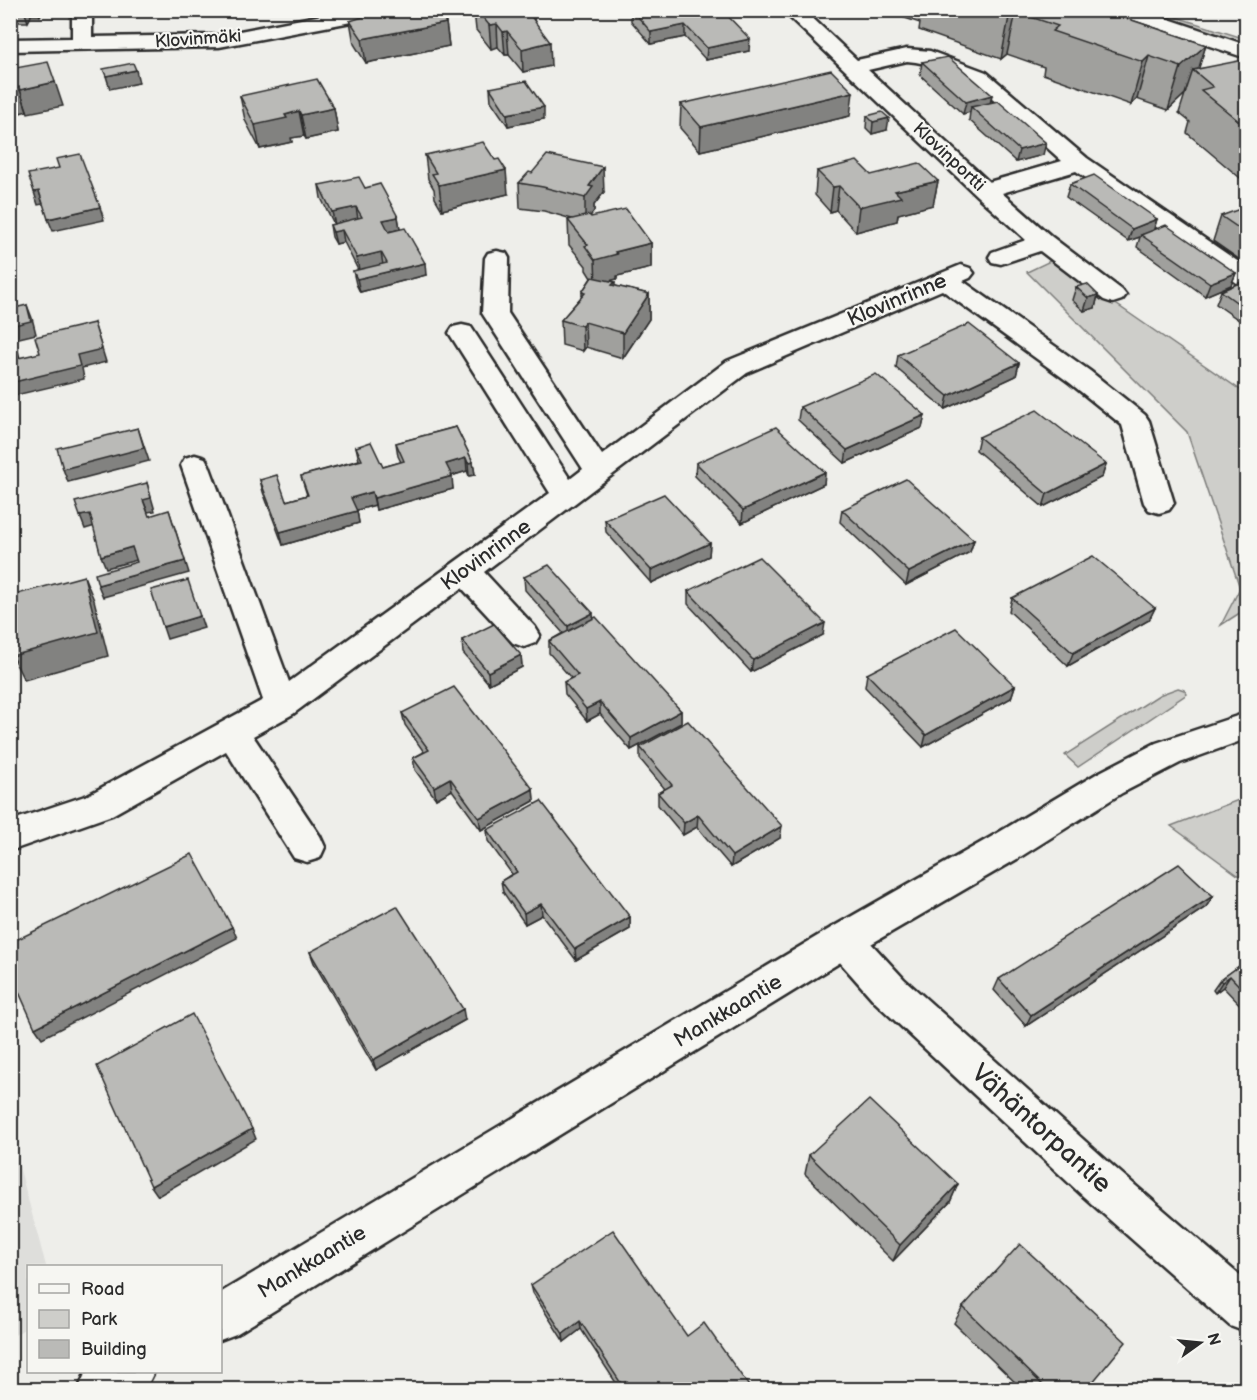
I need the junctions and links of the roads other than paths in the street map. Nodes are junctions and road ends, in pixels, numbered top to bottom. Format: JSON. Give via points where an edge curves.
{"nodes":[{"id":1,"x":82,"y":10,"type":"edge"},
{"id":2,"x":383,"y":10,"type":"edge"},
{"id":3,"x":792,"y":10,"type":"edge"},
{"id":4,"x":1120,"y":10,"type":"edge"},
{"id":5,"x":82,"y":42,"type":"junction"},
{"id":6,"x":10,"y":45,"type":"edge"},
{"id":7,"x":1246,"y":52,"type":"edge"},
{"id":8,"x":853,"y":67,"type":"junction"},
{"id":9,"x":1079,"y":163,"type":"junction"},
{"id":10,"x":985,"y":191,"type":"junction"},
{"id":11,"x":1043,"y":242,"type":"junction"},
{"id":12,"x":1001,"y":257,"type":"dead end"},
{"id":13,"x":497,"y":258,"type":"dead end"},
{"id":14,"x":1246,"y":278,"type":"edge"},
{"id":15,"x":1113,"y":295,"type":"dead end"},
{"id":16,"x":462,"y":333,"type":"dead end"},
{"id":17,"x":195,"y":465,"type":"dead end"},
{"id":18,"x":599,"y":472,"type":"junction"},
{"id":19,"x":566,"y":496,"type":"junction"},
{"id":20,"x":1159,"y":503,"type":"dead end"},
{"id":21,"x":464,"y":571,"type":"junction"},
{"id":22,"x":524,"y":635,"type":"dead end"},
{"id":23,"x":281,"y":705,"type":"junction"},
{"id":24,"x":1246,"y":726,"type":"edge"},
{"id":25,"x":232,"y":732,"type":"junction"},
{"id":26,"x":10,"y":836,"type":"edge"},
{"id":27,"x":307,"y":847,"type":"dead end"},
{"id":28,"x":844,"y":940,"type":"junction"},
{"id":29,"x":1246,"y":1310,"type":"edge"},
{"id":30,"x":222,"y":1317,"type":"edge"},
{"id":31,"x":128,"y":1373,"type":"edge"},
{"id":32,"x":101,"y":1389,"type":"edge"}],
"edges":[{"from":1,"to":5,"type":"street"},
{"from":2,"to":5,"type":"street","name":"Klovinmäki","via":[[219,41]]},
{"from":3,"to":8,"type":"street","name":"Klovinportti"},
{"from":4,"to":7,"type":"street"},
{"from":5,"to":6,"type":"street","name":"Klovinmäki"},
{"from":8,"to":9,"type":"street","via":[[907,55],[930,57],[978,76]]},
{"from":8,"to":10,"type":"street","name":"Klovinportti"},
{"from":9,"to":10,"type":"street"},
{"from":9,"to":14,"type":"street"},
{"from":10,"to":11,"type":"street","name":"Klovinportti"},
{"from":11,"to":12,"type":"street"},
{"from":11,"to":15,"type":"street","name":"Klovinportti"},
{"from":13,"to":18,"type":"street","via":[[495,313]]},
{"from":16,"to":19,"type":"street"},
{"from":17,"to":23,"type":"street"},
{"from":18,"to":19,"type":"street","name":"Klovinrinne"},
{"from":18,"to":20,"type":"street","name":"Klovinrinne","via":[[737,367],[952,276],[1135,421]]},
{"from":19,"to":21,"type":"street","name":"Klovinrinne"},
{"from":21,"to":22,"type":"street"},
{"from":21,"to":23,"type":"street","name":"Klovinrinne"},
{"from":23,"to":25,"type":"street","name":"Klovinrinne"},
{"from":24,"to":28,"type":"street","name":"Mankkaantie","via":[[1167,753],[1110,783]]},
{"from":25,"to":26,"type":"street","name":"Klovinrinne","via":[[100,805]]},
{"from":25,"to":27,"type":"street"},
{"from":28,"to":29,"type":"street","name":"Vähäntorpantie","via":[[890,991]]},
{"from":28,"to":30,"type":"street","name":"Mankkaantie"},
{"from":31,"to":32,"type":"street"}]}
